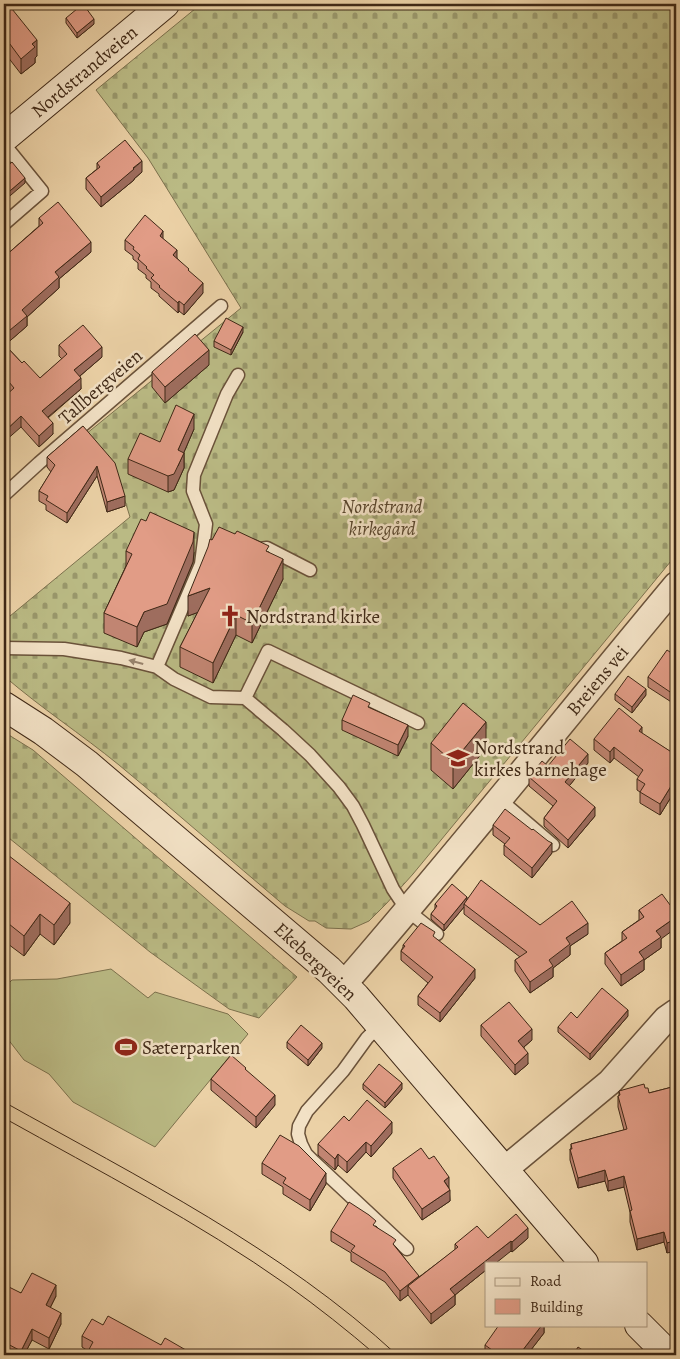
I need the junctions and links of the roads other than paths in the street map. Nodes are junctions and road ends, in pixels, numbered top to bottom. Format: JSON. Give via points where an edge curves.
{"nodes":[{"id":1,"x":165,"y":4,"type":"edge"},
{"id":2,"x":4,"y":138,"type":"edge"},
{"id":3,"x":4,"y":144,"type":"edge"},
{"id":4,"x":4,"y":224,"type":"edge"},
{"id":5,"x":221,"y":306,"type":"dead end"},
{"id":6,"x":238,"y":375,"type":"dead end"},
{"id":7,"x":4,"y":495,"type":"edge"},
{"id":8,"x":241,"y":540,"type":"edge"},
{"id":9,"x":310,"y":570,"type":"dead end"},
{"id":10,"x":676,"y":585,"type":"edge"},
{"id":11,"x":667,"y":613,"type":"edge"},
{"id":12,"x":4,"y":648,"type":"edge"},
{"id":13,"x":157,"y":667,"type":"junction"},
{"id":14,"x":245,"y":698,"type":"junction"},
{"id":15,"x":4,"y":706,"type":"edge"},
{"id":16,"x":418,"y":723,"type":"dead end"},
{"id":17,"x":499,"y":799,"type":"junction"},
{"id":18,"x":553,"y":845,"type":"edge"},
{"id":19,"x":407,"y":910,"type":"junction"},
{"id":20,"x":437,"y":934,"type":"dead end"},
{"id":21,"x":344,"y":984,"type":"junction"},
{"id":22,"x":676,"y":1012,"type":"edge"},
{"id":23,"x":380,"y":1024,"type":"junction"},
{"id":24,"x":504,"y":1170,"type":"junction"},
{"id":25,"x":407,"y":1249,"type":"dead end"},
{"id":26,"x":583,"y":1262,"type":"edge"},
{"id":27,"x":640,"y":1326,"type":"edge"},
{"id":28,"x":669,"y":1355,"type":"edge"}],
"edges":[{"from":1,"to":2,"type":"main road","name":"Nordstrandveien"},
{"from":3,"to":4,"type":"lane","via":[[42,191]]},
{"from":5,"to":7,"type":"lane","name":"Tallbergveien"},
{"from":6,"to":13,"type":"lane","via":[[194,475],[193,491],[210,526],[201,564]]},
{"from":8,"to":9,"type":"lane","via":[[259,549],[267,548]]},
{"from":10,"to":11,"type":"street","name":"Breiens vei"},
{"from":11,"to":17,"type":"street","name":"Breiens vei","via":[[535,754]]},
{"from":13,"to":12,"type":"lane","one_way":true,"via":[[64,649]]},
{"from":13,"to":14,"type":"lane","via":[[211,697]]},
{"from":14,"to":16,"type":"lane","via":[[268,651]]},
{"from":14,"to":19,"type":"lane","via":[[290,736],[339,787],[353,806],[386,876]]},
{"from":15,"to":21,"type":"main road","name":"Ekebergveien","via":[[44,731],[107,780]]},
{"from":17,"to":18,"type":"lane"},
{"from":17,"to":19,"type":"street","name":"Breiens vei"},
{"from":19,"to":20,"type":"lane"},
{"from":19,"to":21,"type":"street","name":"Breiens vei"},
{"from":21,"to":23,"type":"main road","name":"Ekebergveien"},
{"from":22,"to":24,"type":"street","via":[[610,1082]]},
{"from":23,"to":24,"type":"main road","name":"Ekebergveien"},
{"from":23,"to":25,"type":"lane","via":[[307,1111],[298,1134],[306,1154]]},
{"from":24,"to":26,"type":"main road","name":"Ekebergveien"},
{"from":27,"to":28,"type":"main road"}]}
